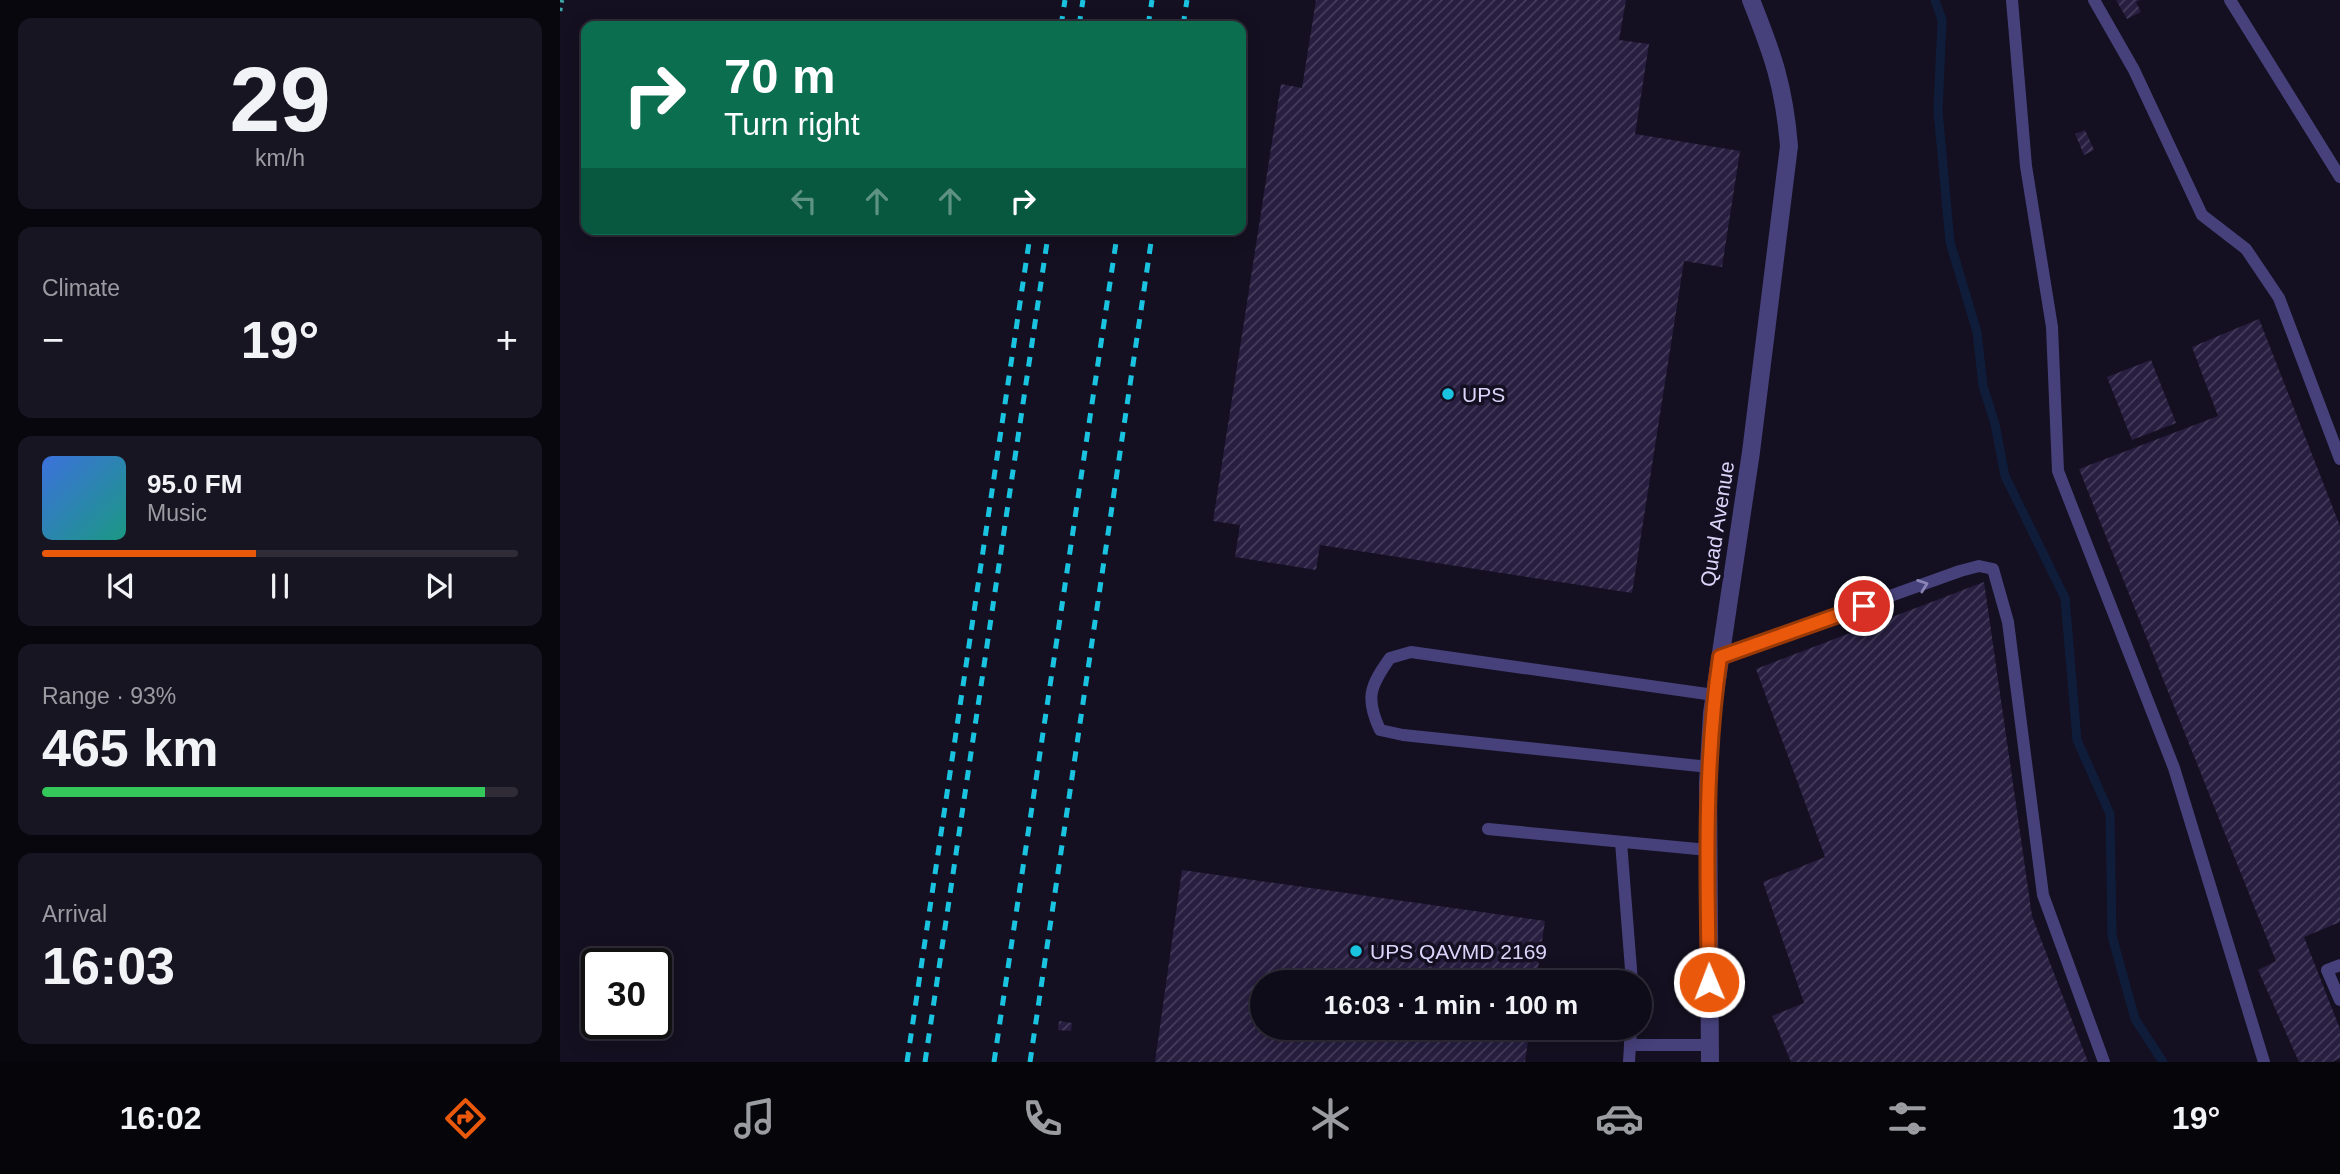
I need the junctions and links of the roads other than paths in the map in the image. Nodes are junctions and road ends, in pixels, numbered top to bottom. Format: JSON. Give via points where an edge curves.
{"nodes":[{"id":1,"x":1751,"y":0,"type":"edge"},
{"id":2,"x":2012,"y":0,"type":"edge"},
{"id":3,"x":2094,"y":0,"type":"edge"},
{"id":4,"x":2230,"y":0,"type":"edge"},
{"id":5,"x":2340,"y":177,"type":"edge"},
{"id":6,"x":2340,"y":459,"type":"edge"},
{"id":7,"x":1720,"y":657,"type":"junction"},
{"id":8,"x":1714,"y":695,"type":"junction"},
{"id":9,"x":1709,"y":767,"type":"junction"},
{"id":10,"x":1489,"y":829,"type":"dead end"},
{"id":11,"x":1621,"y":842,"type":"junction"},
{"id":12,"x":1708,"y":850,"type":"junction"},
{"id":13,"x":2340,"y":965,"type":"edge"},
{"id":14,"x":1631,"y":970,"type":"edge"},
{"id":15,"x":2340,"y":1000,"type":"edge"},
{"id":16,"x":1630,"y":1040,"type":"edge"},
{"id":17,"x":1630,"y":1045,"type":"junction"},
{"id":18,"x":1710,"y":1053,"type":"edge"},
{"id":19,"x":1629,"y":1062,"type":"edge"},
{"id":20,"x":2105,"y":1062,"type":"edge"},
{"id":21,"x":2263,"y":1062,"type":"edge"}],
"edges":[{"from":1,"to":7,"type":"street","name":"Quad Avenue","via":[[1778,68],[1789,146]]},
{"from":2,"to":21,"type":"lane","via":[[2026,166],[2052,327],[2058,471],[2174,768]]},
{"from":3,"to":6,"type":"lane","via":[[2134,69],[2202,215],[2246,249],[2278,298]]},
{"from":4,"to":5,"type":"lane"},
{"from":7,"to":8,"type":"street","name":"Quad Avenue"},
{"from":7,"to":20,"type":"lane","one_way":true,"via":[[1960,571],[1979,566],[1993,569],[2008,622],[2043,895]]},
{"from":8,"to":9,"type":"street","name":"Quad Avenue"},
{"from":8,"to":9,"type":"lane","via":[[1411,652],[1390,658],[1374,681],[1370,709],[1380,730],[1403,735]]},
{"from":9,"to":12,"type":"street","name":"Quad Avenue"},
{"from":10,"to":11,"type":"lane"},
{"from":11,"to":12,"type":"lane"},
{"from":11,"to":14,"type":"lane"},
{"from":12,"to":18,"type":"street","name":"Quad Avenue"},
{"from":13,"to":15,"type":"lane","via":[[2328,970]]},
{"from":16,"to":17,"type":"lane"},
{"from":17,"to":18,"type":"lane"},
{"from":17,"to":19,"type":"lane"}]}
